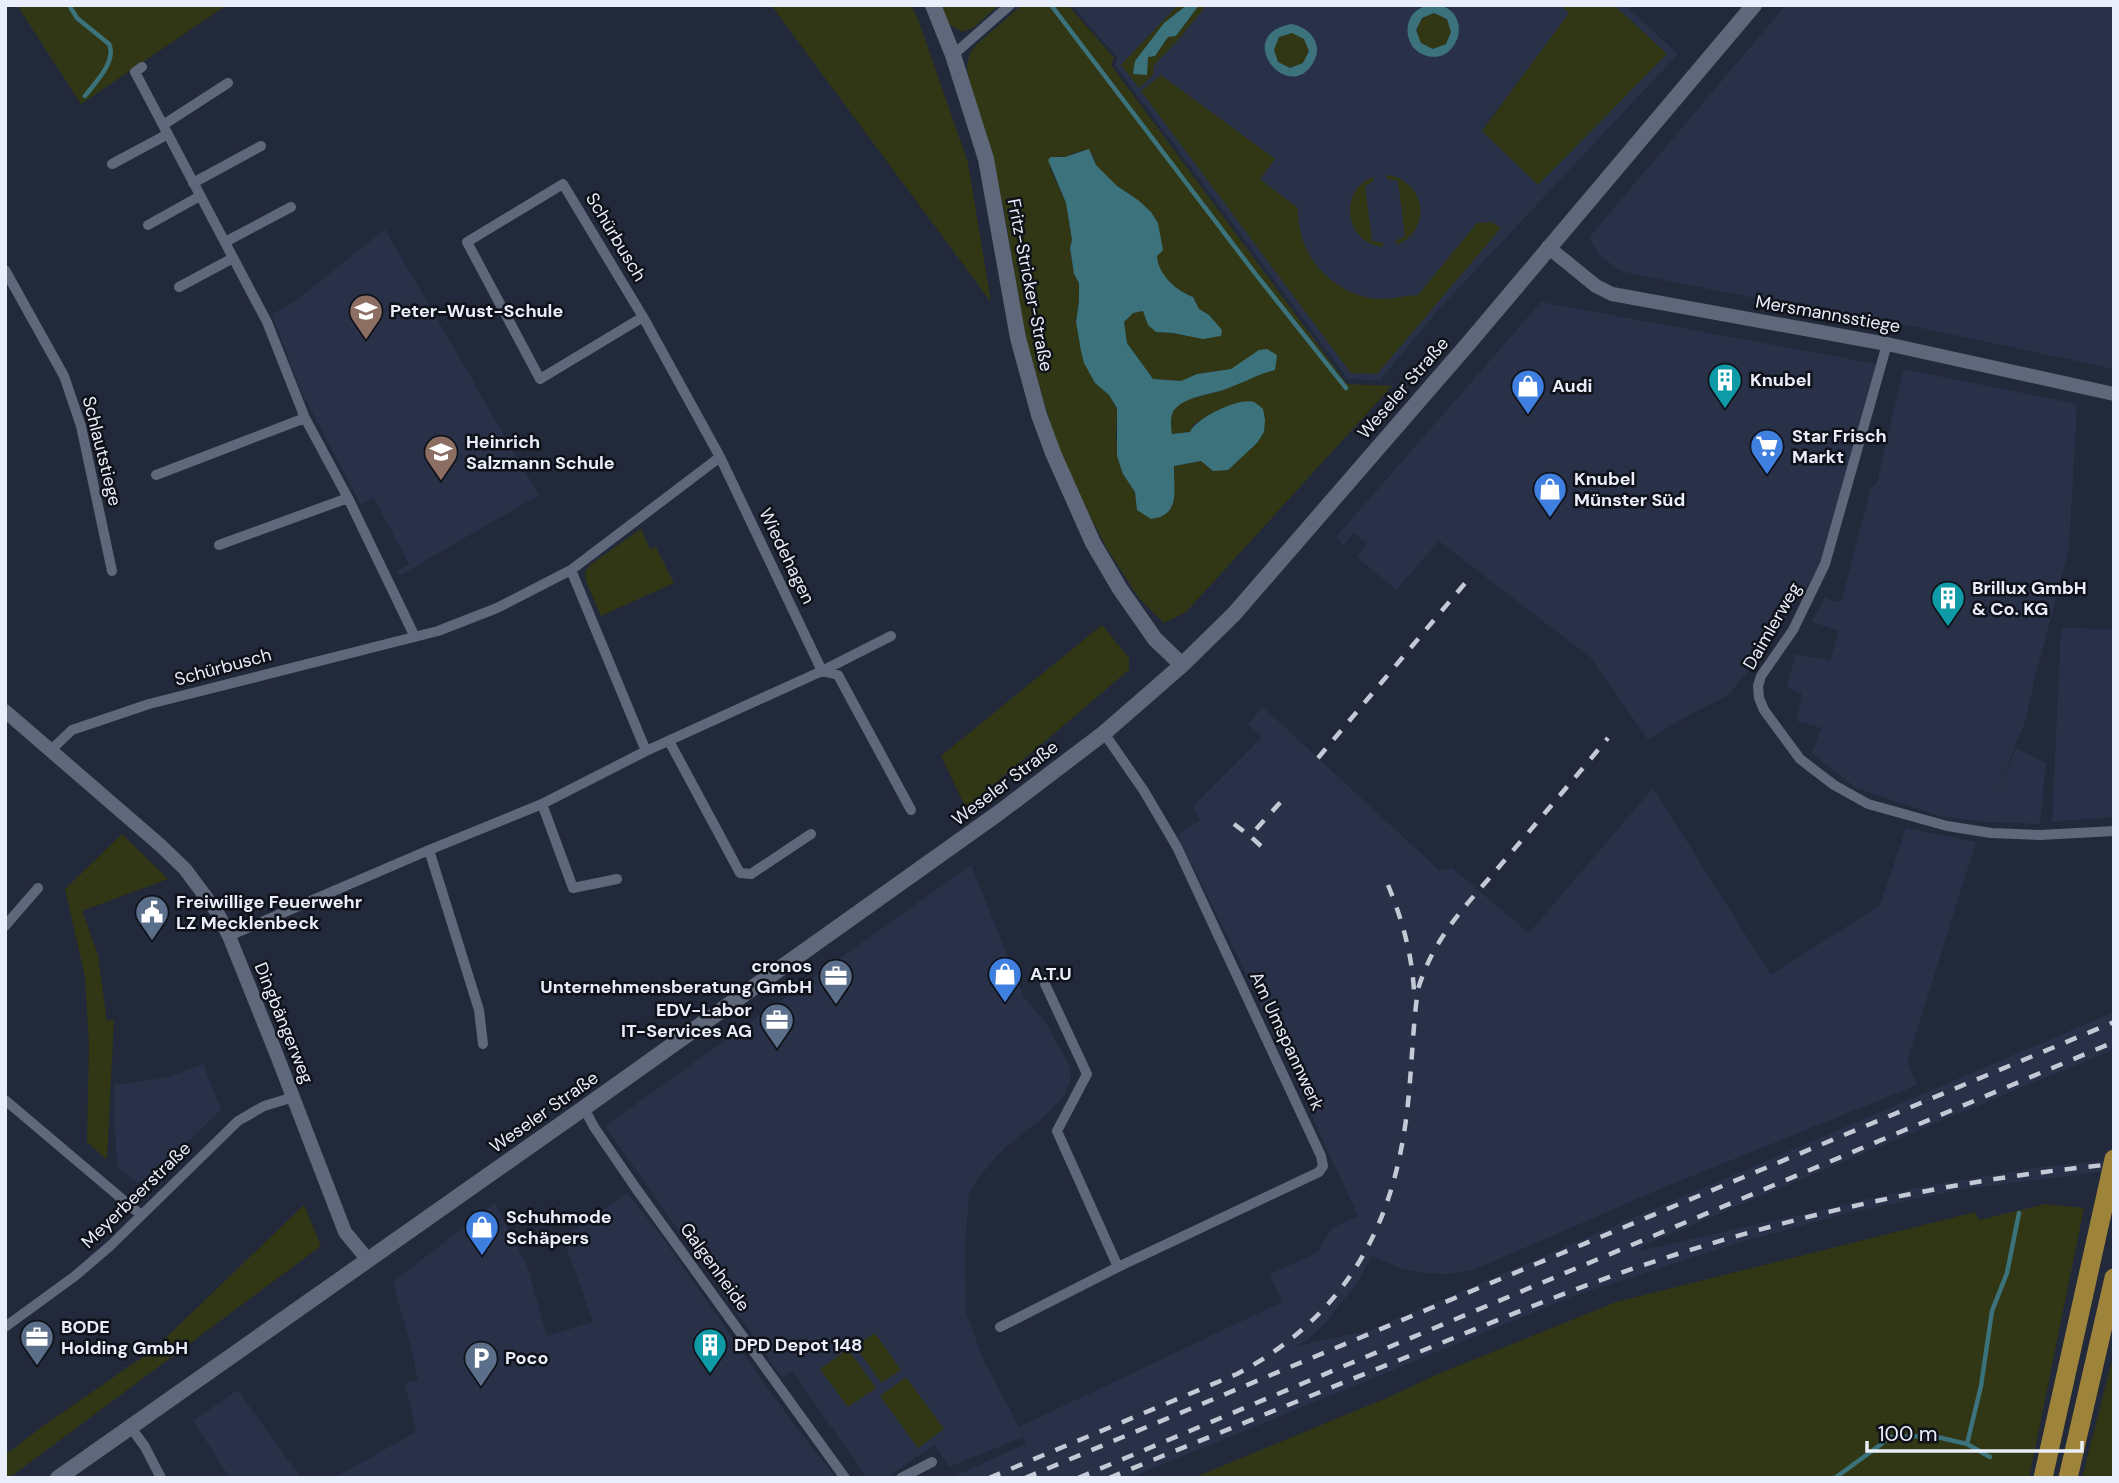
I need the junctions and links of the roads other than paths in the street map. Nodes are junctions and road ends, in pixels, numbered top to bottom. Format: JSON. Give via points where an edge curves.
{"nodes":[{"id":1,"x":933,"y":5,"type":"edge"},
{"id":2,"x":1010,"y":5,"type":"edge"},
{"id":3,"x":1754,"y":5,"type":"edge"},
{"id":4,"x":953,"y":54,"type":"junction"},
{"id":5,"x":142,"y":67,"type":"dead end"},
{"id":6,"x":228,"y":83,"type":"dead end"},
{"id":7,"x":166,"y":129,"type":"junction"},
{"id":8,"x":261,"y":146,"type":"dead end"},
{"id":9,"x":112,"y":164,"type":"dead end"},
{"id":10,"x":193,"y":183,"type":"junction"},
{"id":11,"x":200,"y":196,"type":"junction"},
{"id":12,"x":291,"y":207,"type":"dead end"},
{"id":13,"x":148,"y":225,"type":"dead end"},
{"id":14,"x":225,"y":242,"type":"junction"},
{"id":15,"x":1548,"y":247,"type":"junction"},
{"id":16,"x":233,"y":258,"type":"junction"},
{"id":17,"x":5,"y":270,"type":"edge"},
{"id":18,"x":179,"y":287,"type":"dead end"},
{"id":19,"x":643,"y":317,"type":"junction"},
{"id":20,"x":1887,"y":344,"type":"junction"},
{"id":21,"x":2114,"y":394,"type":"edge"},
{"id":22,"x":305,"y":418,"type":"junction"},
{"id":23,"x":720,"y":457,"type":"junction"},
{"id":24,"x":156,"y":475,"type":"dead end"},
{"id":25,"x":348,"y":498,"type":"junction"},
{"id":26,"x":219,"y":545,"type":"dead end"},
{"id":27,"x":571,"y":570,"type":"junction"},
{"id":28,"x":112,"y":571,"type":"dead end"},
{"id":29,"x":891,"y":636,"type":"dead end"},
{"id":30,"x":415,"y":637,"type":"junction"},
{"id":31,"x":1182,"y":666,"type":"junction"},
{"id":32,"x":822,"y":671,"type":"junction"},
{"id":33,"x":5,"y":711,"type":"edge"},
{"id":34,"x":1104,"y":733,"type":"junction"},
{"id":35,"x":669,"y":741,"type":"junction"},
{"id":36,"x":50,"y":751,"type":"junction"},
{"id":37,"x":646,"y":751,"type":"junction"},
{"id":38,"x":542,"y":804,"type":"junction"},
{"id":39,"x":911,"y":810,"type":"dead end"},
{"id":40,"x":2114,"y":831,"type":"edge"},
{"id":41,"x":811,"y":834,"type":"dead end"},
{"id":42,"x":429,"y":850,"type":"junction"},
{"id":43,"x":617,"y":879,"type":"dead end"},
{"id":44,"x":38,"y":888,"type":"dead end"},
{"id":45,"x":5,"y":926,"type":"edge"},
{"id":46,"x":229,"y":936,"type":"junction"},
{"id":47,"x":1045,"y":984,"type":"dead end"},
{"id":48,"x":483,"y":1044,"type":"dead end"},
{"id":49,"x":294,"y":1097,"type":"junction"},
{"id":50,"x":5,"y":1100,"type":"edge"},
{"id":51,"x":584,"y":1108,"type":"junction"},
{"id":52,"x":2114,"y":1159,"type":"edge"},
{"id":53,"x":141,"y":1215,"type":"junction"},
{"id":54,"x":368,"y":1260,"type":"junction"},
{"id":55,"x":1118,"y":1267,"type":"junction"},
{"id":56,"x":2114,"y":1278,"type":"edge"},
{"id":57,"x":5,"y":1327,"type":"edge"},
{"id":58,"x":1000,"y":1327,"type":"dead end"},
{"id":59,"x":130,"y":1426,"type":"junction"},
{"id":60,"x":932,"y":1462,"type":"dead end"},
{"id":61,"x":58,"y":1478,"type":"edge"},
{"id":62,"x":162,"y":1478,"type":"edge"},
{"id":63,"x":845,"y":1478,"type":"edge"},
{"id":64,"x":901,"y":1478,"type":"edge"},
{"id":65,"x":2043,"y":1478,"type":"edge"},
{"id":66,"x":2068,"y":1478,"type":"edge"}],
"edges":[{"from":1,"to":4,"type":"main road","name":"Fritz-Stricker-Straße"},
{"from":2,"to":4,"type":"street"},
{"from":3,"to":15,"type":"main road","name":"Weseler Straße"},
{"from":4,"to":31,"type":"main road","name":"Fritz-Stricker-Straße","via":[[986,159],[1018,338],[1053,453],[1119,589],[1154,639]]},
{"from":5,"to":7,"type":"street","via":[[135,72]]},
{"from":6,"to":7,"type":"street"},
{"from":7,"to":9,"type":"street"},
{"from":7,"to":10,"type":"street"},
{"from":8,"to":10,"type":"street"},
{"from":10,"to":11,"type":"street"},
{"from":11,"to":13,"type":"street"},
{"from":11,"to":14,"type":"street"},
{"from":12,"to":14,"type":"street"},
{"from":14,"to":16,"type":"street"},
{"from":15,"to":20,"type":"street","name":"Mersmannsstiege","via":[[1612,294]]},
{"from":15,"to":31,"type":"main road","name":"Weseler Straße","via":[[1248,597]]},
{"from":16,"to":18,"type":"street"},
{"from":16,"to":22,"type":"street","via":[[267,322]]},
{"from":17,"to":28,"type":"street","name":"Schlautstiege","via":[[64,376],[81,426]]},
{"from":19,"to":19,"type":"street","name":"Schürbusch","via":[[564,184],[467,242],[540,379]]},
{"from":19,"to":23,"type":"street","name":"Schürbusch"},
{"from":20,"to":21,"type":"street","name":"Mersmannsstiege"},
{"from":20,"to":40,"type":"street","name":"Daimlerweg","via":[[1825,564],[1793,630],[1761,676],[1759,698],[1764,710],[1800,759],[1868,804],[1947,826],[1991,832]]},
{"from":22,"to":24,"type":"street"},
{"from":22,"to":25,"type":"street"},
{"from":23,"to":27,"type":"street","name":"Schürbusch"},
{"from":23,"to":32,"type":"street","name":"Wiedehagen"},
{"from":25,"to":26,"type":"street"},
{"from":25,"to":30,"type":"street"},
{"from":27,"to":30,"type":"street","name":"Schürbusch","via":[[498,608]]},
{"from":27,"to":37,"type":"street"},
{"from":29,"to":32,"type":"street"},
{"from":30,"to":36,"type":"street","name":"Schürbusch","via":[[149,704],[72,730]]},
{"from":31,"to":34,"type":"main road","name":"Weseler Straße"},
{"from":32,"to":35,"type":"street"},
{"from":32,"to":39,"type":"street","name":"Wiedehagen","via":[[838,675]]},
{"from":33,"to":36,"type":"street","name":"Dingbängerweg"},
{"from":34,"to":51,"type":"main road","name":"Weseler Straße"},
{"from":34,"to":55,"type":"street","name":"Am Umspannwerk","via":[[1177,847],[1323,1166],[1319,1172]]},
{"from":35,"to":37,"type":"street"},
{"from":35,"to":41,"type":"street","via":[[740,873],[751,874]]},
{"from":36,"to":46,"type":"street","name":"Dingbängerweg","via":[[185,869]]},
{"from":37,"to":38,"type":"street"},
{"from":38,"to":42,"type":"street"},
{"from":38,"to":43,"type":"street","via":[[573,888]]},
{"from":42,"to":46,"type":"street"},
{"from":42,"to":48,"type":"street","via":[[479,1010]]},
{"from":44,"to":45,"type":"street"},
{"from":46,"to":49,"type":"street","name":"Dingbängerweg"},
{"from":47,"to":55,"type":"street","via":[[1087,1074],[1057,1131]]},
{"from":49,"to":53,"type":"street","name":"Meyerbeerstraße","via":[[264,1106],[238,1121]]},
{"from":49,"to":54,"type":"street","name":"Dingbängerweg","via":[[345,1232]]},
{"from":50,"to":53,"type":"street"},
{"from":51,"to":54,"type":"main road","name":"Weseler Straße"},
{"from":51,"to":63,"type":"street","name":"Galgenheide","via":[[635,1187]]},
{"from":52,"to":65,"type":"highway"},
{"from":53,"to":57,"type":"street","name":"Meyerbeerstraße","via":[[75,1276]]},
{"from":54,"to":59,"type":"main road","name":"Weseler Straße"},
{"from":55,"to":58,"type":"street","name":"Am Umspannwerk"},
{"from":56,"to":66,"type":"highway"},
{"from":59,"to":61,"type":"main road","name":"Weseler Straße"},
{"from":59,"to":62,"type":"street"},
{"from":60,"to":64,"type":"street"}]}
